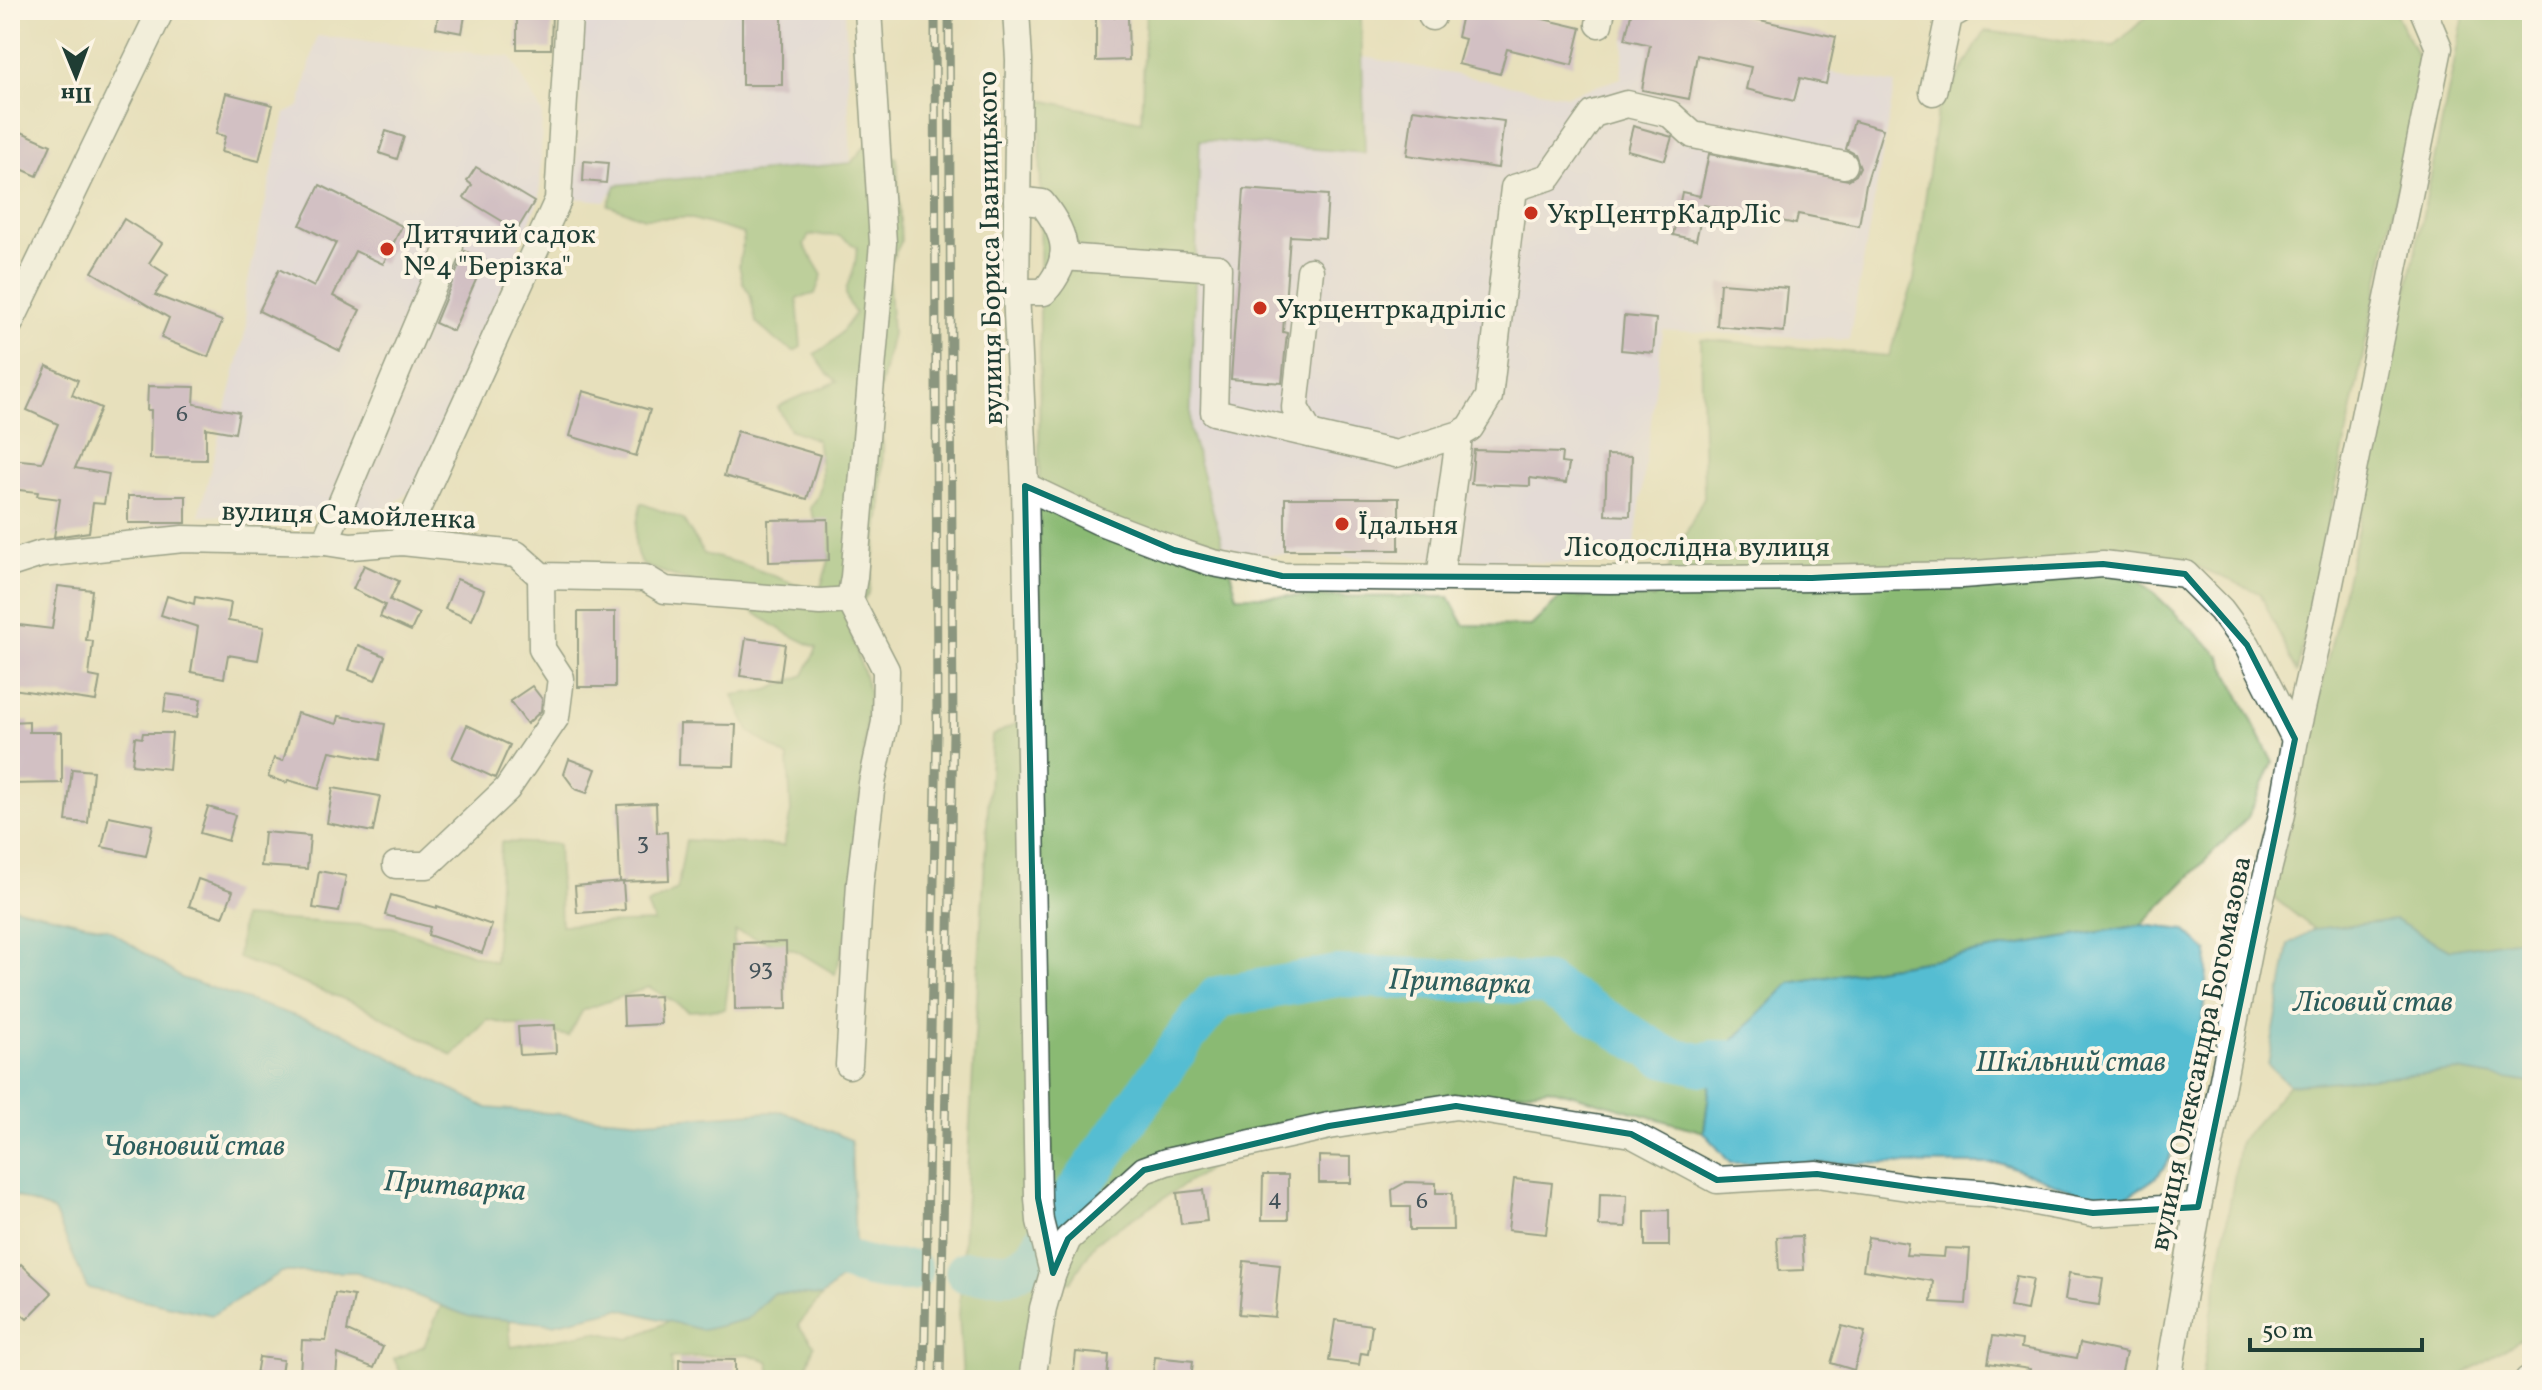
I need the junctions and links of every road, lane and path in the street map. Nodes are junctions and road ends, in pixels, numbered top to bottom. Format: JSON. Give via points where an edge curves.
{"nodes":[{"id":1,"x":161,"y":10,"type":"edge"},
{"id":2,"x":868,"y":10,"type":"edge"},
{"id":3,"x":1016,"y":10,"type":"edge"},
{"id":4,"x":1960,"y":10,"type":"edge"},
{"id":5,"x":2423,"y":10,"type":"edge"},
{"id":6,"x":569,"y":15,"type":"dead end"},
{"id":7,"x":1933,"y":92,"type":"dead end"},
{"id":8,"x":1844,"y":165,"type":"dead end"},
{"id":9,"x":1017,"y":200,"type":"junction"},
{"id":10,"x":450,"y":246,"type":"dead end"},
{"id":11,"x":1063,"y":257,"type":"junction"},
{"id":12,"x":1310,"y":271,"type":"dead end"},
{"id":13,"x":1016,"y":292,"type":"junction"},
{"id":14,"x":10,"y":323,"type":"edge"},
{"id":15,"x":1310,"y":434,"type":"junction"},
{"id":16,"x":1458,"y":445,"type":"dead end"},
{"id":17,"x":1025,"y":486,"type":"junction"},
{"id":18,"x":325,"y":542,"type":"junction"},
{"id":19,"x":402,"y":542,"type":"junction"},
{"id":20,"x":10,"y":564,"type":"edge"},
{"id":21,"x":541,"y":576,"type":"junction"},
{"id":22,"x":1440,"y":578,"type":"junction"},
{"id":23,"x":850,"y":600,"type":"junction"},
{"id":24,"x":2295,"y":739,"type":"junction"},
{"id":25,"x":396,"y":865,"type":"dead end"},
{"id":26,"x":849,"y":1065,"type":"dead end"},
{"id":27,"x":2198,"y":1207,"type":"junction"},
{"id":28,"x":1051,"y":1266,"type":"junction"},
{"id":29,"x":1032,"y":1380,"type":"edge"},
{"id":30,"x":2168,"y":1380,"type":"edge"}],
"edges":[{"from":1,"to":14,"type":"street"},
{"from":2,"to":23,"type":"street","via":[[883,243]]},
{"from":3,"to":9,"type":"street","name":"вулиця Бориса Іваницького"},
{"from":4,"to":7,"type":"street","via":[[1949,16]]},
{"from":5,"to":24,"type":"street","name":"вулиця Олександра Богомазова","via":[[2439,48]]},
{"from":6,"to":19,"type":"street","via":[[558,200]]},
{"from":8,"to":15,"type":"street","via":[[1693,135],[1670,114],[1627,104],[1593,114],[1549,177],[1514,188],[1489,397],[1470,428],[1396,454]]},
{"from":9,"to":11,"type":"street","via":[[1042,203],[1059,225]]},
{"from":9,"to":13,"type":"street","name":"вулиця Бориса Іваницького"},
{"from":10,"to":18,"type":"street"},
{"from":11,"to":13,"type":"street","via":[[1058,276],[1044,292]]},
{"from":11,"to":15,"type":"street","via":[[1218,268],[1214,412]]},
{"from":12,"to":15,"type":"street","via":[[1295,408]]},
{"from":13,"to":17,"type":"street","name":"вулиця Бориса Іваницького"},
{"from":16,"to":22,"type":"street"},
{"from":17,"to":22,"type":"street","name":"Лісодослідна вулиця","via":[[1098,521],[1213,563],[1282,576]]},
{"from":17,"to":28,"type":"street","name":"вулиця Бориса Іваницького","via":[[1040,1221]]},
{"from":18,"to":19,"type":"street","name":"вулиця Самойленка"},
{"from":18,"to":20,"type":"street","name":"вулиця Самойленка","via":[[183,539],[41,554]]},
{"from":19,"to":21,"type":"street","name":"вулиця Самойленка","via":[[516,554]]},
{"from":21,"to":23,"type":"street","via":[[645,578],[665,590]]},
{"from":21,"to":25,"type":"street","via":[[542,649],[561,678],[556,717],[507,789],[427,865]]},
{"from":22,"to":24,"type":"street","name":"Лісодослідна вулиця","via":[[1827,578],[2103,564],[2185,574],[2247,645]]},
{"from":23,"to":26,"type":"street","via":[[886,670],[885,722],[860,883]]},
{"from":24,"to":27,"type":"street","name":"вулиця Олександра Богомазова"},
{"from":27,"to":28,"type":"street","via":[[2093,1213],[1993,1194],[1817,1174],[1717,1180],[1631,1134],[1456,1106],[1329,1126],[1144,1170],[1068,1239]]},
{"from":27,"to":30,"type":"street","name":"вулиця Олександра Богомазова"},
{"from":28,"to":29,"type":"street"}]}
